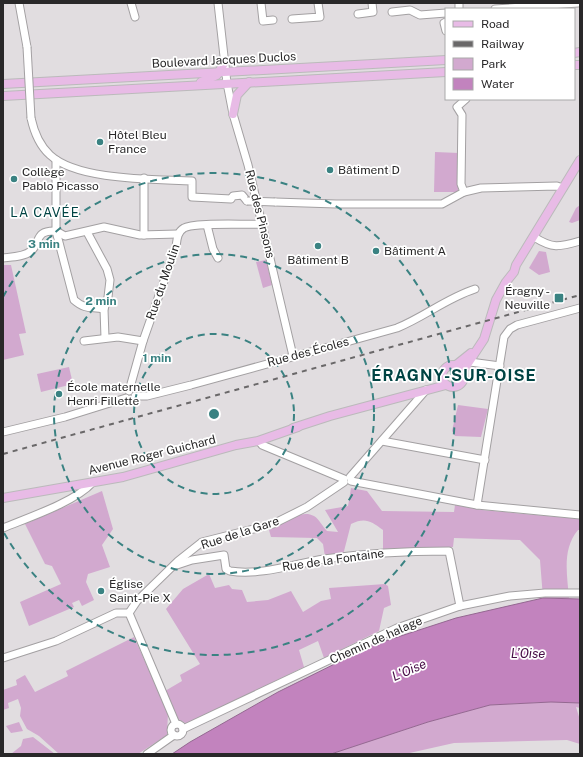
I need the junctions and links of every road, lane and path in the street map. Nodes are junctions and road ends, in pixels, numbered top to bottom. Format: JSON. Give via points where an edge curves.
{"nodes":[{"id":1,"x":19,"y":3,"type":"edge"},
{"id":2,"x":131,"y":3,"type":"edge"},
{"id":3,"x":218,"y":3,"type":"edge"},
{"id":4,"x":261,"y":3,"type":"edge"},
{"id":5,"x":318,"y":3,"type":"edge"},
{"id":6,"x":372,"y":3,"type":"edge"},
{"id":7,"x":578,"y":3,"type":"edge"},
{"id":8,"x":509,"y":8,"type":"edge"},
{"id":9,"x":392,"y":12,"type":"dead end"},
{"id":10,"x":445,"y":13,"type":"edge"},
{"id":11,"x":358,"y":14,"type":"dead end"},
{"id":12,"x":135,"y":17,"type":"dead end"},
{"id":13,"x":292,"y":19,"type":"dead end"},
{"id":14,"x":273,"y":20,"type":"dead end"},
{"id":15,"x":445,"y":60,"type":"edge"},
{"id":16,"x":225,"y":62,"type":"joint"},
{"id":17,"x":252,"y":70,"type":"junction"},
{"id":18,"x":223,"y":72,"type":"junction"},
{"id":19,"x":445,"y":72,"type":"edge"},
{"id":20,"x":249,"y":82,"type":"junction"},
{"id":21,"x":227,"y":83,"type":"junction"},
{"id":22,"x":3,"y":84,"type":"edge"},
{"id":23,"x":199,"y":85,"type":"junction"},
{"id":24,"x":3,"y":96,"type":"edge"},
{"id":25,"x":465,"y":100,"type":"edge"},
{"id":26,"x":233,"y":114,"type":"junction"},
{"id":27,"x":56,"y":160,"type":"junction"},
{"id":28,"x":580,"y":160,"type":"edge"},
{"id":29,"x":144,"y":178,"type":"junction"},
{"id":30,"x":563,"y":188,"type":"junction"},
{"id":31,"x":464,"y":192,"type":"junction"},
{"id":32,"x":262,"y":224,"type":"junction"},
{"id":33,"x":207,"y":225,"type":"junction"},
{"id":34,"x":56,"y":231,"type":"junction"},
{"id":35,"x":88,"y":232,"type":"junction"},
{"id":36,"x":178,"y":234,"type":"junction"},
{"id":37,"x":144,"y":235,"type":"junction"},
{"id":38,"x":534,"y":237,"type":"junction"},
{"id":39,"x":580,"y":241,"type":"edge"},
{"id":40,"x":3,"y":258,"type":"edge"},
{"id":41,"x":218,"y":258,"type":"dead end"},
{"id":42,"x":516,"y":265,"type":"junction"},
{"id":43,"x":475,"y":289,"type":"dead end"},
{"id":44,"x":580,"y":308,"type":"edge"},
{"id":45,"x":104,"y":309,"type":"junction"},
{"id":46,"x":105,"y":338,"type":"junction"},
{"id":47,"x":143,"y":340,"type":"junction"},
{"id":48,"x":84,"y":341,"type":"dead end"},
{"id":49,"x":293,"y":356,"type":"junction"},
{"id":50,"x":470,"y":362,"type":"junction"},
{"id":51,"x":500,"y":366,"type":"junction"},
{"id":52,"x":459,"y":368,"type":"junction"},
{"id":53,"x":444,"y":382,"type":"junction"},
{"id":54,"x":426,"y":390,"type":"junction"},
{"id":55,"x":127,"y":394,"type":"junction"},
{"id":56,"x":302,"y":426,"type":"junction"},
{"id":57,"x":3,"y":432,"type":"edge"},
{"id":58,"x":271,"y":433,"type":"junction"},
{"id":59,"x":259,"y":441,"type":"junction"},
{"id":60,"x":382,"y":441,"type":"junction"},
{"id":61,"x":236,"y":445,"type":"junction"},
{"id":62,"x":485,"y":460,"type":"junction"},
{"id":63,"x":347,"y":480,"type":"junction"},
{"id":64,"x":92,"y":483,"type":"junction"},
{"id":65,"x":3,"y":498,"type":"edge"},
{"id":66,"x":477,"y":505,"type":"junction"},
{"id":67,"x":580,"y":515,"type":"edge"},
{"id":68,"x":3,"y":528,"type":"edge"},
{"id":69,"x":174,"y":566,"type":"junction"},
{"id":70,"x":580,"y":593,"type":"edge"},
{"id":71,"x":460,"y":606,"type":"junction"},
{"id":72,"x":129,"y":613,"type":"junction"},
{"id":73,"x":3,"y":658,"type":"edge"},
{"id":74,"x":176,"y":724,"type":"junction"},
{"id":75,"x":183,"y":729,"type":"junction"},
{"id":76,"x":174,"y":734,"type":"junction"},
{"id":77,"x":147,"y":754,"type":"edge"}],
"edges":[{"from":1,"to":27,"type":"street","bridge":true,"via":[[27,47],[31,118],[38,140],[44,150]]},
{"from":2,"to":12,"type":"street"},
{"from":3,"to":16,"type":"street"},
{"from":4,"to":14,"type":"street","via":[[263,21]]},
{"from":5,"to":13,"type":"street","via":[[320,17]]},
{"from":6,"to":11,"type":"street","via":[[373,12]]},
{"from":7,"to":8,"type":"street"},
{"from":9,"to":10,"type":"street","via":[[410,10],[420,15]]},
{"from":15,"to":17,"type":"main road","name":"Boulevard Jacques Duclos"},
{"from":16,"to":18,"type":"main road"},
{"from":17,"to":18,"type":"main road","name":"Boulevard Jacques Duclos"},
{"from":17,"to":21,"type":"main road"},
{"from":18,"to":21,"type":"street","name":"Rue des Pinsons"},
{"from":18,"to":22,"type":"main road","name":"Boulevard Jacques Duclos"},
{"from":18,"to":23,"type":"main road"},
{"from":19,"to":20,"type":"main road","name":"Boulevard Jacques Duclos"},
{"from":20,"to":21,"type":"main road","name":"Boulevard Jacques Duclos"},
{"from":20,"to":26,"type":"main road","via":[[237,95]]},
{"from":21,"to":23,"type":"main road","name":"Boulevard Jacques Duclos"},
{"from":21,"to":26,"type":"street","name":"Rue des Pinsons"},
{"from":23,"to":24,"type":"main road","name":"Boulevard Jacques Duclos"},
{"from":25,"to":31,"type":"street","via":[[458,107],[462,115],[461,184]]},
{"from":26,"to":32,"type":"street","name":"Rue des Pinsons"},
{"from":27,"to":29,"type":"street","via":[[79,170]]},
{"from":27,"to":34,"type":"street"},
{"from":28,"to":30,"type":"main road"},
{"from":29,"to":31,"type":"street","bridge":true,"via":[[192,181],[192,197],[231,199],[242,195],[247,201],[442,204]]},
{"from":29,"to":37,"type":"street"},
{"from":30,"to":31,"type":"street","via":[[481,188]]},
{"from":30,"to":38,"type":"main road"},
{"from":32,"to":33,"type":"street","name":"Rue du Moulin"},
{"from":32,"to":49,"type":"street","name":"Rue des Pinsons"},
{"from":33,"to":36,"type":"street","name":"Rue du Moulin","via":[[184,228]]},
{"from":33,"to":41,"type":"street"},
{"from":34,"to":35,"type":"street","via":[[65,236]]},
{"from":34,"to":40,"type":"street","via":[[39,236],[31,252]]},
{"from":34,"to":45,"type":"street","via":[[74,300],[92,309]]},
{"from":35,"to":37,"type":"street","via":[[104,227]]},
{"from":35,"to":45,"type":"street","via":[[110,280]]},
{"from":36,"to":37,"type":"street"},
{"from":36,"to":47,"type":"street","name":"Rue du Moulin","via":[[176,247]]},
{"from":38,"to":39,"type":"street","via":[[558,247]]},
{"from":38,"to":42,"type":"main road"},
{"from":42,"to":50,"type":"main road","via":[[514,272],[500,290],[484,339]]},
{"from":42,"to":52,"type":"main road","via":[[510,268],[495,292],[475,348]]},
{"from":43,"to":49,"type":"street","name":"Rue des Écoles","via":[[397,328]]},
{"from":44,"to":51,"type":"street","via":[[514,326],[504,337]]},
{"from":45,"to":46,"type":"street"},
{"from":46,"to":47,"type":"street"},
{"from":46,"to":48,"type":"street"},
{"from":47,"to":55,"type":"street","name":"Rue du Moulin"},
{"from":49,"to":55,"type":"street","name":"Rue des Écoles","via":[[191,385],[146,396],[135,396],[131,400]]},
{"from":50,"to":51,"type":"street"},
{"from":50,"to":52,"type":"main road"},
{"from":51,"to":62,"type":"street"},
{"from":52,"to":53,"type":"main road","via":[[449,366],[444,370]]},
{"from":52,"to":53,"type":"main road","via":[[464,378],[460,385],[453,387]]},
{"from":53,"to":54,"type":"main road","name":"Avenue Roger Guichard"},
{"from":54,"to":56,"type":"main road","name":"Avenue Roger Guichard"},
{"from":54,"to":60,"type":"street","name":"Rue de la Gare"},
{"from":55,"to":57,"type":"street","via":[[65,417]]},
{"from":56,"to":58,"type":"main road","name":"Avenue Roger Guichard"},
{"from":56,"to":59,"type":"main road","name":"Avenue Roger Guichard"},
{"from":58,"to":59,"type":"main road","via":[[259,438]]},
{"from":58,"to":61,"type":"main road","name":"Avenue Roger Guichard"},
{"from":59,"to":61,"type":"main road","name":"Avenue Roger Guichard"},
{"from":59,"to":63,"type":"street","via":[[262,445]]},
{"from":60,"to":62,"type":"street"},
{"from":60,"to":63,"type":"street","name":"Rue de la Gare"},
{"from":61,"to":64,"type":"main road","name":"Avenue Roger Guichard","via":[[123,477]]},
{"from":62,"to":66,"type":"street"},
{"from":63,"to":66,"type":"street"},
{"from":63,"to":69,"type":"street","name":"Rue de la Gare","via":[[307,507],[272,524],[202,542]]},
{"from":64,"to":65,"type":"main road","name":"Avenue Roger Guichard"},
{"from":64,"to":68,"type":"street","via":[[74,496]]},
{"from":66,"to":67,"type":"street"},
{"from":69,"to":71,"type":"street","name":"Rue de la Fontaine","via":[[224,555],[226,569],[255,571],[324,559],[394,551],[449,551]]},
{"from":69,"to":72,"type":"street","name":"Rue de la Gare","via":[[136,601]]},
{"from":70,"to":71,"type":"street","name":"Chemin de halage","via":[[516,595]]},
{"from":71,"to":75,"type":"street","name":"Chemin de halage","via":[[397,628]]},
{"from":72,"to":73,"type":"street","via":[[116,613],[56,641]]},
{"from":72,"to":74,"type":"street"},
{"from":74,"to":75,"type":"street","via":[[180,724]]},
{"from":74,"to":76,"type":"street","via":[[172,730]]},
{"from":75,"to":76,"type":"street","via":[[180,736]]},
{"from":76,"to":77,"type":"street"}]}
